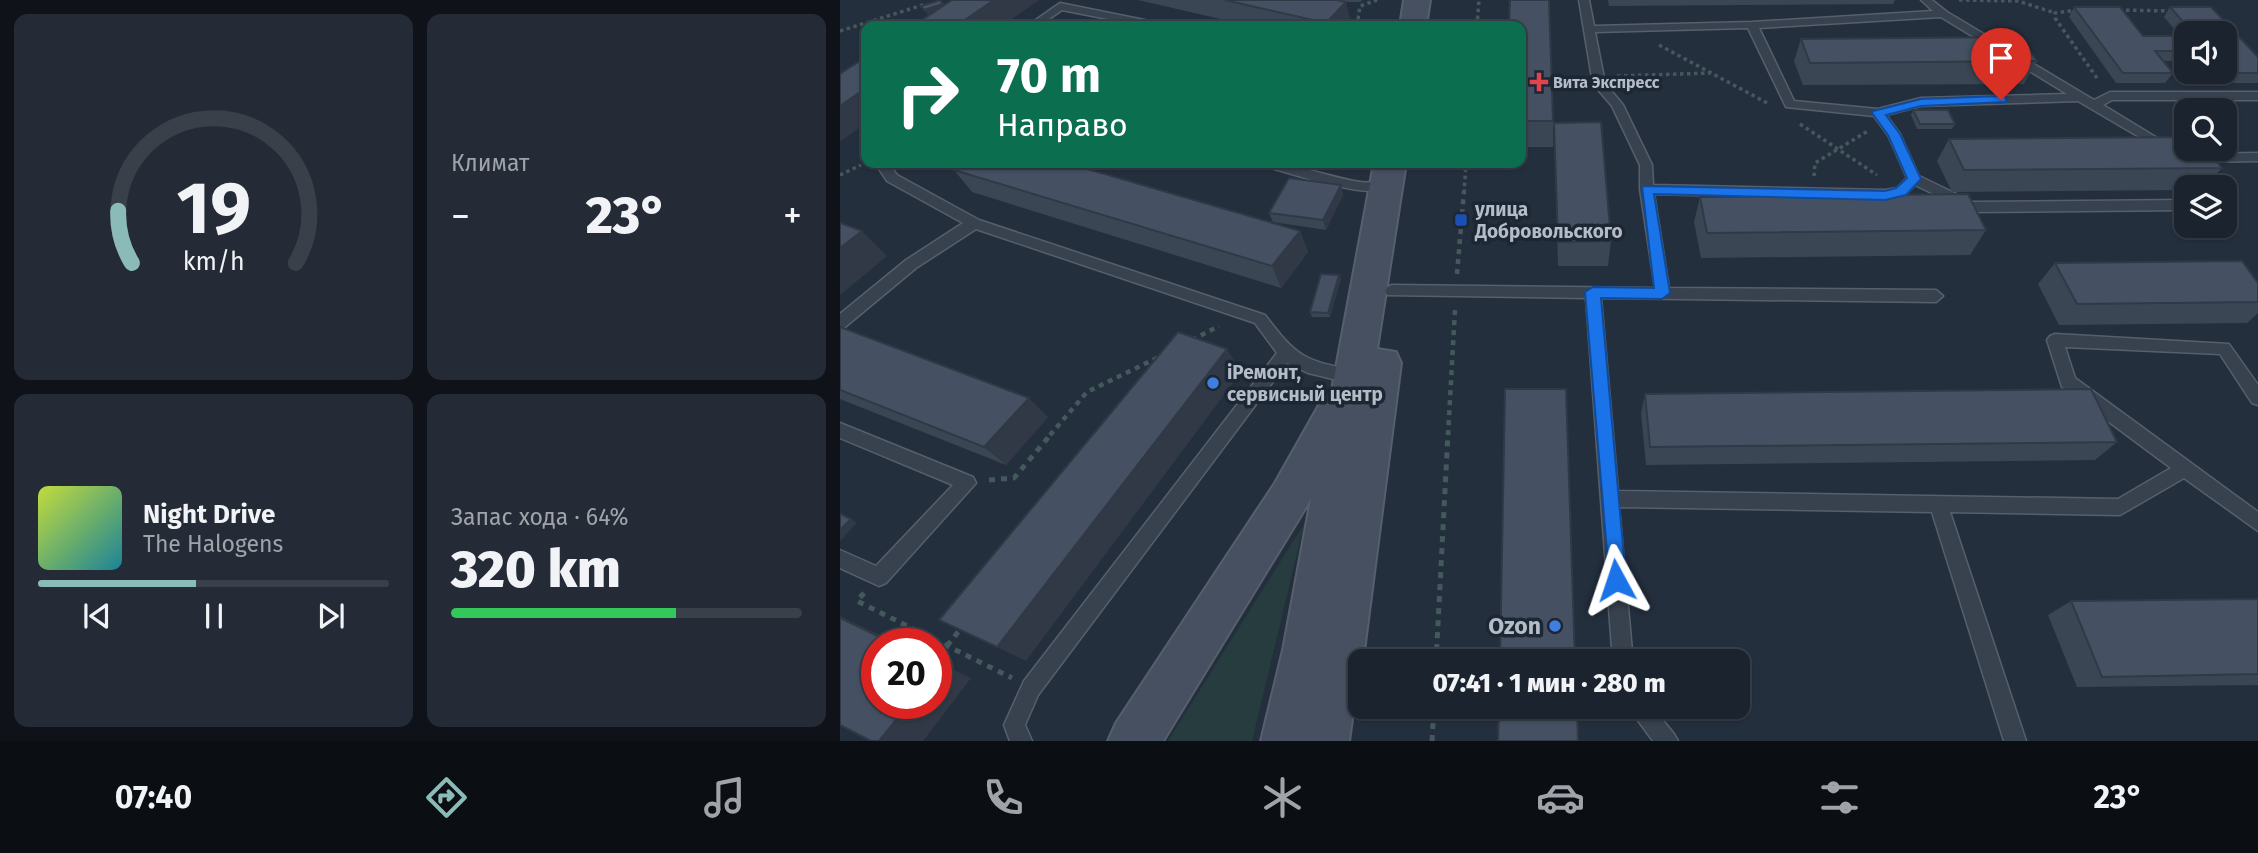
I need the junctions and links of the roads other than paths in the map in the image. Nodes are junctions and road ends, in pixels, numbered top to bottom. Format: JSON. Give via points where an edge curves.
{"nodes":[{"id":1,"x":1417,"y":0,"type":"edge"},
{"id":2,"x":1434,"y":0,"type":"edge"},
{"id":3,"x":1584,"y":0,"type":"edge"},
{"id":4,"x":1926,"y":0,"type":"edge"},
{"id":5,"x":1943,"y":14,"type":"junction"},
{"id":6,"x":1039,"y":21,"type":"edge"},
{"id":7,"x":1134,"y":21,"type":"edge"},
{"id":8,"x":1414,"y":21,"type":"edge"},
{"id":9,"x":1432,"y":21,"type":"edge"},
{"id":10,"x":1752,"y":25,"type":"junction"},
{"id":11,"x":1589,"y":29,"type":"junction"},
{"id":12,"x":2258,"y":96,"type":"edge"},
{"id":13,"x":2081,"y":97,"type":"junction"},
{"id":14,"x":2095,"y":105,"type":"junction"},
{"id":15,"x":1881,"y":118,"type":"junction"},
{"id":16,"x":2174,"y":149,"type":"edge"},
{"id":17,"x":2237,"y":156,"type":"edge"},
{"id":18,"x":2258,"y":157,"type":"edge"},
{"id":19,"x":2190,"y":161,"type":"edge"},
{"id":20,"x":885,"y":168,"type":"edge"},
{"id":21,"x":1288,"y":168,"type":"edge"},
{"id":22,"x":1409,"y":168,"type":"edge"},
{"id":23,"x":1387,"y":174,"type":"edge"},
{"id":24,"x":2203,"y":175,"type":"edge"},
{"id":25,"x":1914,"y":179,"type":"junction"},
{"id":26,"x":1647,"y":189,"type":"junction"},
{"id":27,"x":2174,"y":205,"type":"edge"},
{"id":28,"x":974,"y":223,"type":"junction"},
{"id":29,"x":1380,"y":291,"type":"junction"},
{"id":30,"x":1593,"y":292,"type":"junction"},
{"id":31,"x":1662,"y":293,"type":"junction"},
{"id":32,"x":1936,"y":296,"type":"dead end"},
{"id":33,"x":840,"y":324,"type":"edge"},
{"id":34,"x":1285,"y":354,"type":"junction"},
{"id":35,"x":1354,"y":377,"type":"junction"},
{"id":36,"x":2258,"y":398,"type":"edge"},
{"id":37,"x":840,"y":430,"type":"edge"},
{"id":38,"x":2185,"y":468,"type":"junction"},
{"id":39,"x":1610,"y":499,"type":"junction"},
{"id":40,"x":1939,"y":505,"type":"junction"},
{"id":41,"x":2258,"y":523,"type":"edge"},
{"id":42,"x":840,"y":559,"type":"edge"},
{"id":43,"x":1622,"y":649,"type":"edge"},
{"id":44,"x":1648,"y":719,"type":"edge"},
{"id":45,"x":1021,"y":741,"type":"edge"},
{"id":46,"x":1134,"y":741,"type":"edge"},
{"id":47,"x":1287,"y":741,"type":"edge"},
{"id":48,"x":1323,"y":741,"type":"edge"},
{"id":49,"x":1667,"y":741,"type":"edge"},
{"id":50,"x":2015,"y":741,"type":"edge"}],
"edges":[{"from":1,"to":8,"type":"main road"},
{"from":2,"to":9,"type":"main road"},
{"from":3,"to":11,"type":"lane"},
{"from":4,"to":5,"type":"lane"},
{"from":5,"to":10,"type":"lane"},
{"from":5,"to":13,"type":"lane"},
{"from":6,"to":7,"type":"lane","via":[[1060,6]]},
{"from":10,"to":11,"type":"lane"},
{"from":10,"to":15,"type":"lane","via":[[1790,104]]},
{"from":11,"to":26,"type":"lane","via":[[1599,84],[1617,105],[1646,164]]},
{"from":12,"to":14,"type":"lane","via":[[2110,96]]},
{"from":13,"to":14,"type":"lane"},
{"from":13,"to":15,"type":"lane","via":[[1921,102]]},
{"from":14,"to":16,"type":"lane"},
{"from":15,"to":25,"type":"lane","via":[[1894,134]]},
{"from":17,"to":18,"type":"lane"},
{"from":19,"to":24,"type":"lane"},
{"from":20,"to":28,"type":"lane","via":[[892,178]]},
{"from":21,"to":23,"type":"lane","via":[[1362,187]]},
{"from":22,"to":29,"type":"main road"},
{"from":23,"to":29,"type":"main road"},
{"from":25,"to":26,"type":"lane","via":[[1901,191],[1885,195]]},
{"from":25,"to":27,"type":"lane","via":[[1971,207]]},
{"from":26,"to":31,"type":"lane"},
{"from":28,"to":33,"type":"lane","via":[[911,264]]},
{"from":28,"to":34,"type":"lane","via":[[1260,319]]},
{"from":29,"to":30,"type":"lane"},
{"from":29,"to":35,"type":"main road"},
{"from":29,"to":48,"type":"main road","via":[[1339,651]]},
{"from":30,"to":31,"type":"lane"},
{"from":30,"to":39,"type":"lane"},
{"from":31,"to":32,"type":"lane"},
{"from":34,"to":35,"type":"lane","via":[[1298,365]]},
{"from":34,"to":45,"type":"lane","via":[[1031,688],[1014,725]]},
{"from":35,"to":46,"type":"main road","via":[[1290,497]]},
{"from":35,"to":47,"type":"main road"},
{"from":36,"to":38,"type":"lane","via":[[2224,348],[2055,340],[2068,382]]},
{"from":37,"to":42,"type":"lane","via":[[967,482],[879,577]]},
{"from":38,"to":40,"type":"lane","via":[[2120,507]]},
{"from":38,"to":41,"type":"lane"},
{"from":39,"to":40,"type":"lane"},
{"from":39,"to":43,"type":"lane"},
{"from":40,"to":50,"type":"lane"},
{"from":44,"to":49,"type":"lane"}]}
